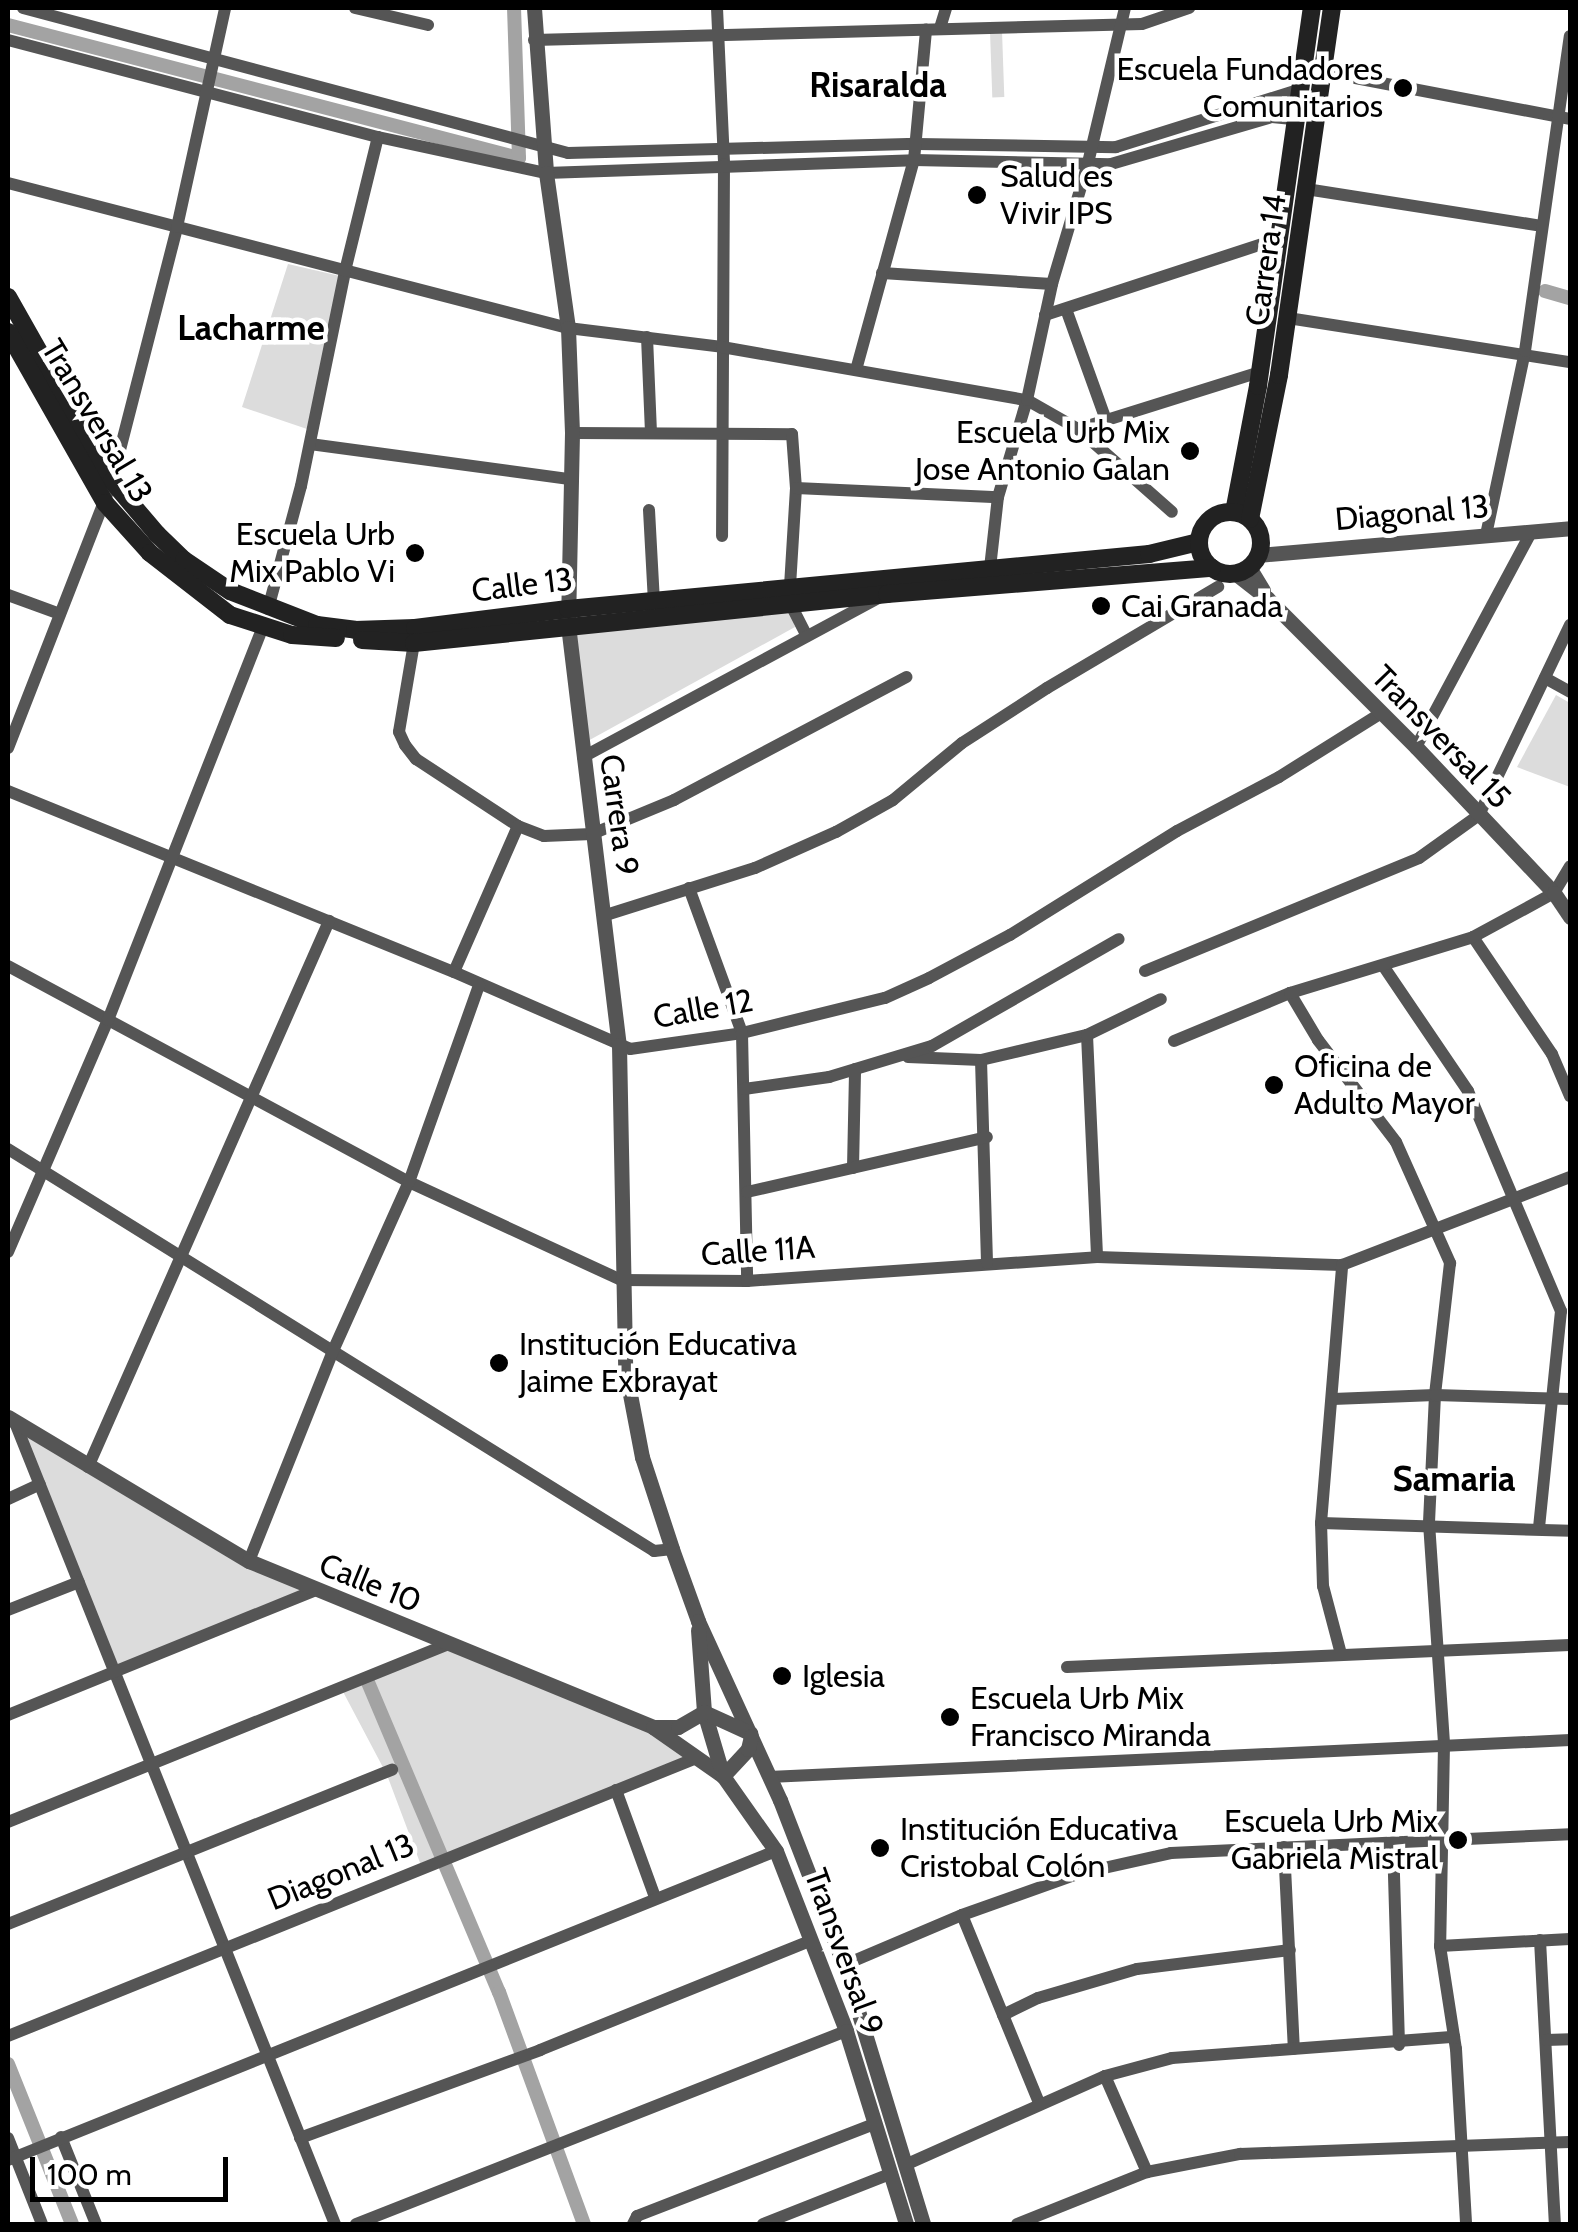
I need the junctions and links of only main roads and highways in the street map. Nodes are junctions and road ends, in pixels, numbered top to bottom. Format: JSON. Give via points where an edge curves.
{"nodes":[{"id":1,"x":1312,"y":8,"type":"edge"},
{"id":2,"x":1332,"y":8,"type":"edge"},
{"id":3,"x":8,"y":297,"type":"edge"},
{"id":4,"x":8,"y":332,"type":"edge"},
{"id":5,"x":1242,"y":516,"type":"junction"},
{"id":6,"x":1200,"y":542,"type":"junction"},
{"id":7,"x":1212,"y":568,"type":"junction"},
{"id":8,"x":182,"y":580,"type":"joint"},
{"id":9,"x":790,"y":595,"type":"junction"},
{"id":10,"x":568,"y":617,"type":"junction"},
{"id":11,"x":265,"y":618,"type":"junction"}],
"edges":[{"from":1,"to":5,"type":"main road","name":"Carrera 14"},
{"from":2,"to":5,"type":"main road","name":"Carrera 14","via":[[1288,318]]},
{"from":3,"to":11,"type":"main road","name":"Calle 13","via":[[112,481],[184,560]]},
{"from":4,"to":8,"type":"main road","name":"Transversal 13","via":[[106,504]]},
{"from":5,"to":6,"type":"main road","via":[[1210,519]]},
{"from":5,"to":7,"type":"main road","via":[[1260,535],[1248,565]]},
{"from":6,"to":7,"type":"main road"},
{"from":6,"to":9,"type":"main road","name":"Calle 13","via":[[1148,554]]},
{"from":7,"to":9,"type":"main road","name":"Calle 13","via":[[887,594]]},
{"from":8,"to":11,"type":"main road","name":"Calle 13","via":[[230,615]]},
{"from":9,"to":10,"type":"main road","name":"Calle 13"},
{"from":9,"to":10,"type":"main road","name":"Calle 13","via":[[654,601]]},
{"from":10,"to":11,"type":"main road","name":"Calle 13","via":[[355,630]]},
{"from":10,"to":11,"type":"main road","name":"Calle 13","via":[[414,643],[292,635]]}]}
